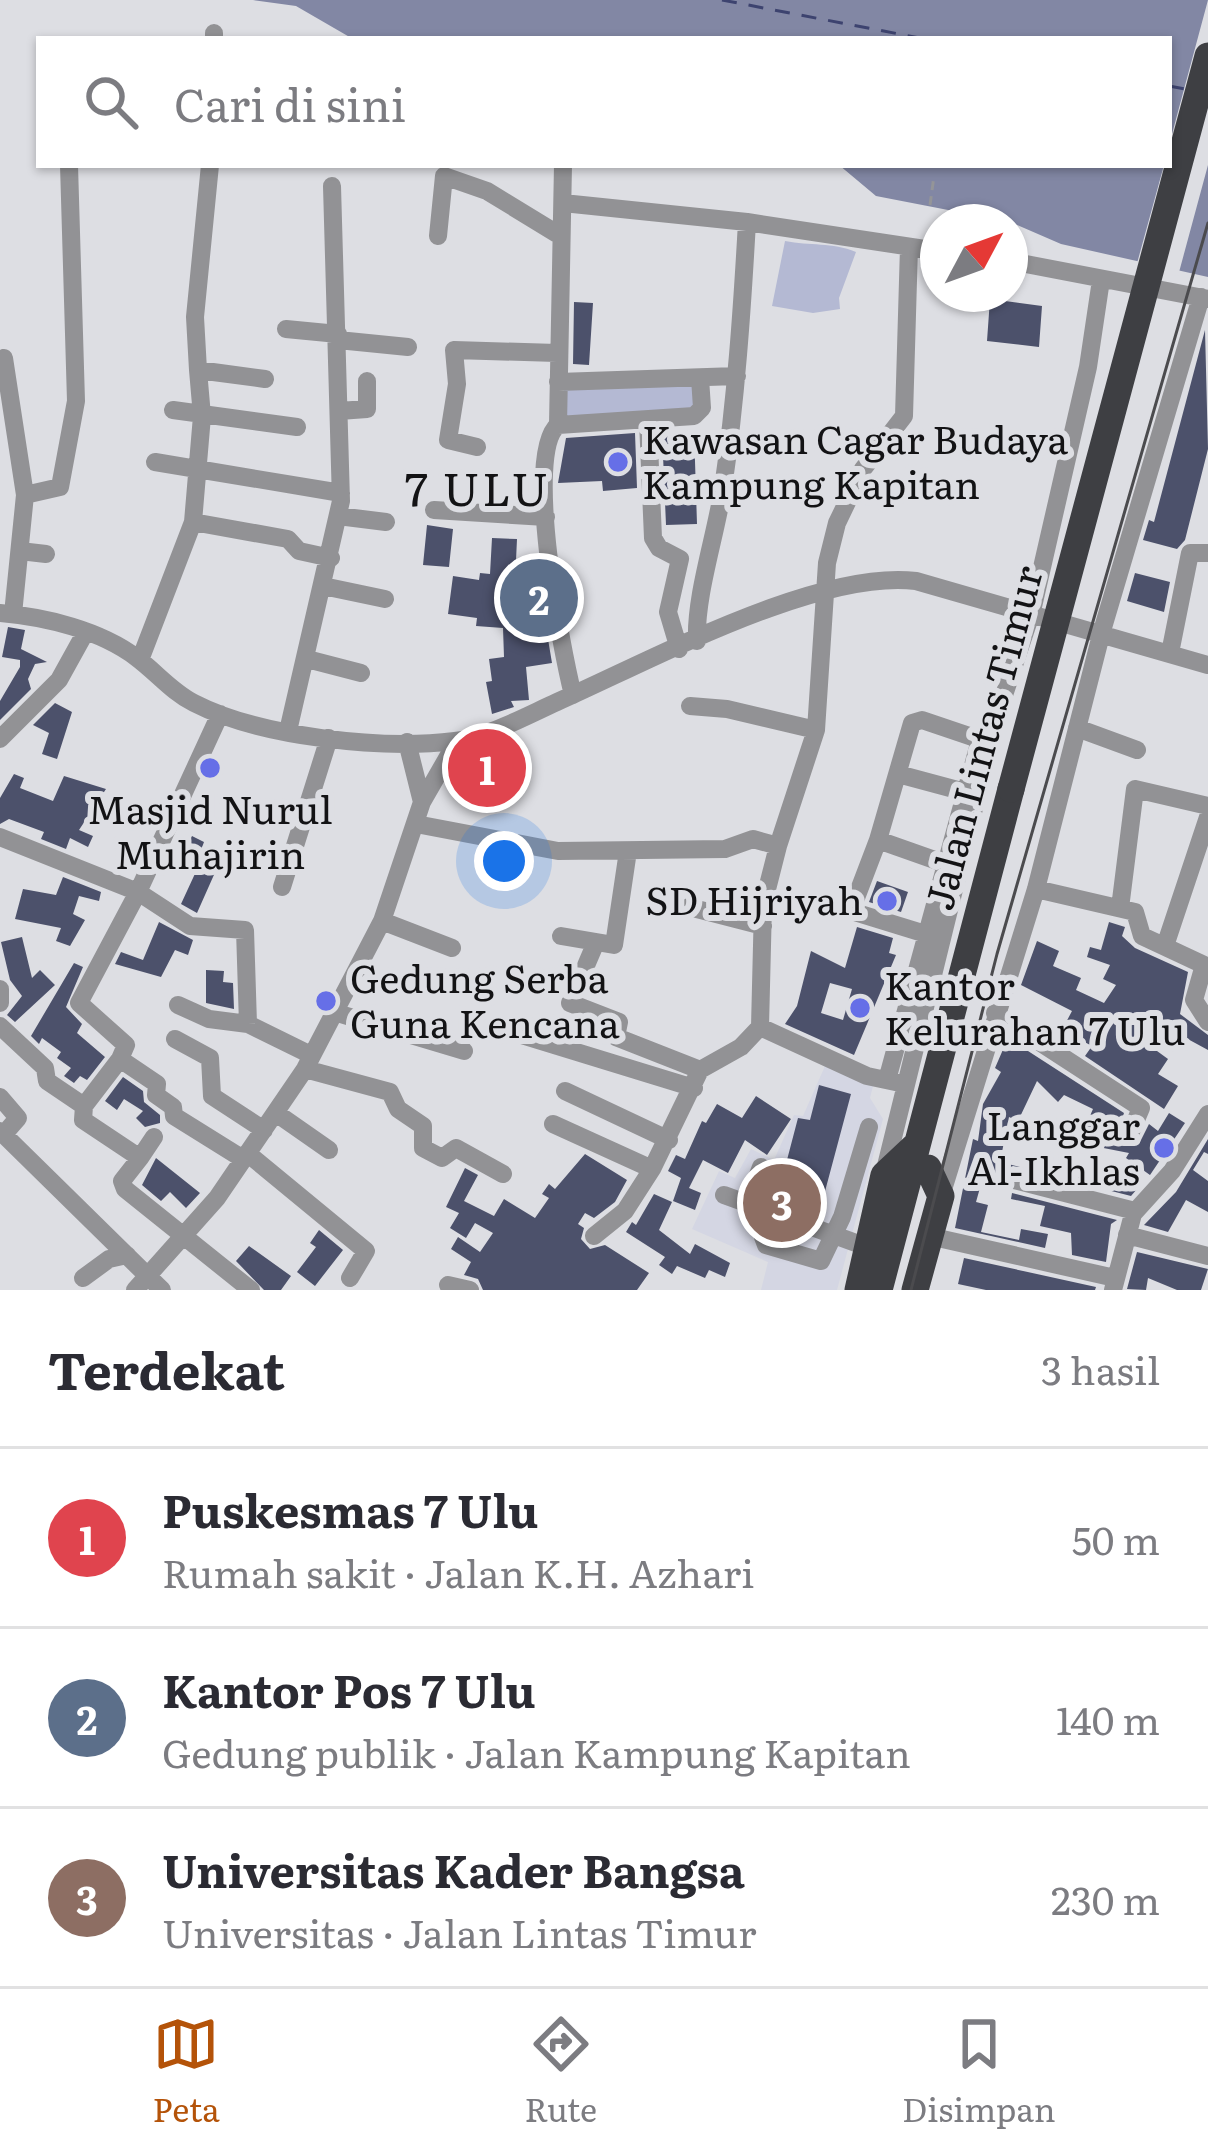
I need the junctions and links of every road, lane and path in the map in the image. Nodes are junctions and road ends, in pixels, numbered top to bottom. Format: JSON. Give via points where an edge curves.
{"nodes":[{"id":1,"x":1208,"y":56,"type":"edge"},
{"id":2,"x":1208,"y":110,"type":"edge"},
{"id":3,"x":69,"y":168,"type":"edge"},
{"id":4,"x":210,"y":168,"type":"edge"},
{"id":5,"x":563,"y":168,"type":"edge"},
{"id":6,"x":934,"y":176,"type":"dead end"},
{"id":7,"x":332,"y":185,"type":"dead end"},
{"id":8,"x":563,"y":202,"type":"dead end"},
{"id":9,"x":930,"y":204,"type":"edge"},
{"id":10,"x":747,"y":222,"type":"junction"},
{"id":11,"x":559,"y":235,"type":"junction"},
{"id":12,"x":438,"y":236,"type":"dead end"},
{"id":13,"x":909,"y":247,"type":"junction"},
{"id":14,"x":920,"y":249,"type":"edge"},
{"id":15,"x":1028,"y":265,"type":"edge"},
{"id":16,"x":1101,"y":280,"type":"junction"},
{"id":17,"x":1204,"y":298,"type":"edge"},
{"id":18,"x":286,"y":328,"type":"dead end"},
{"id":19,"x":338,"y":337,"type":"junction"},
{"id":20,"x":408,"y":346,"type":"dead end"},
{"id":21,"x":557,"y":356,"type":"junction"},
{"id":22,"x":4,"y":358,"type":"dead end"},
{"id":23,"x":198,"y":370,"type":"junction"},
{"id":24,"x":737,"y":376,"type":"junction"},
{"id":25,"x":700,"y":378,"type":"junction"},
{"id":26,"x":265,"y":379,"type":"dead end"},
{"id":27,"x":367,"y":381,"type":"dead end"},
{"id":28,"x":558,"y":382,"type":"junction"},
{"id":29,"x":5,"y":410,"type":"edge"},
{"id":30,"x":173,"y":410,"type":"dead end"},
{"id":31,"x":339,"y":411,"type":"junction"},
{"id":32,"x":202,"y":416,"type":"junction"},
{"id":33,"x":648,"y":421,"type":"junction"},
{"id":34,"x":558,"y":425,"type":"junction"},
{"id":35,"x":297,"y":427,"type":"dead end"},
{"id":36,"x":477,"y":447,"type":"dead end"},
{"id":37,"x":155,"y":462,"type":"dead end"},
{"id":38,"x":200,"y":469,"type":"junction"},
{"id":39,"x":341,"y":493,"type":"junction"},
{"id":40,"x":25,"y":495,"type":"junction"},
{"id":41,"x":434,"y":510,"type":"dead end"},
{"id":42,"x":338,"y":516,"type":"junction"},
{"id":43,"x":546,"y":517,"type":"junction"},
{"id":44,"x":193,"y":522,"type":"junction"},
{"id":45,"x":386,"y":522,"type":"dead end"},
{"id":46,"x":20,"y":551,"type":"junction"},
{"id":47,"x":1208,"y":553,"type":"edge"},
{"id":48,"x":46,"y":554,"type":"dead end"},
{"id":49,"x":331,"y":558,"type":"junction"},
{"id":50,"x":323,"y":586,"type":"junction"},
{"id":51,"x":826,"y":589,"type":"junction"},
{"id":52,"x":385,"y":599,"type":"dead end"},
{"id":53,"x":1032,"y":610,"type":"junction"},
{"id":54,"x":7,"y":614,"type":"edge"},
{"id":55,"x":1102,"y":631,"type":"junction"},
{"id":56,"x":86,"y":633,"type":"junction"},
{"id":57,"x":688,"y":645,"type":"junction"},
{"id":58,"x":1170,"y":652,"type":"junction"},
{"id":59,"x":130,"y":653,"type":"junction"},
{"id":60,"x":307,"y":659,"type":"junction"},
{"id":61,"x":1208,"y":664,"type":"edge"},
{"id":62,"x":361,"y":673,"type":"dead end"},
{"id":63,"x":574,"y":695,"type":"junction"},
{"id":64,"x":690,"y":706,"type":"dead end"},
{"id":65,"x":220,"y":714,"type":"junction"},
{"id":66,"x":1078,"y":728,"type":"junction"},
{"id":67,"x":288,"y":730,"type":"junction"},
{"id":68,"x":816,"y":730,"type":"junction"},
{"id":69,"x":329,"y":737,"type":"junction"},
{"id":70,"x":0,"y":739,"type":"edge"},
{"id":71,"x":458,"y":741,"type":"junction"},
{"id":72,"x":407,"y":742,"type":"junction"},
{"id":73,"x":987,"y":742,"type":"junction"},
{"id":74,"x":1137,"y":750,"type":"dead end"},
{"id":75,"x":898,"y":774,"type":"junction"},
{"id":76,"x":1017,"y":791,"type":"junction"},
{"id":77,"x":964,"y":792,"type":"junction"},
{"id":78,"x":422,"y":802,"type":"junction"},
{"id":79,"x":1208,"y":806,"type":"edge"},
{"id":80,"x":1208,"y":818,"type":"edge"},
{"id":81,"x":416,"y":824,"type":"junction"},
{"id":82,"x":0,"y":837,"type":"edge"},
{"id":83,"x":878,"y":840,"type":"junction"},
{"id":84,"x":778,"y":846,"type":"junction"},
{"id":85,"x":628,"y":851,"type":"junction"},
{"id":86,"x":946,"y":864,"type":"junction"},
{"id":87,"x":282,"y":887,"type":"dead end"},
{"id":88,"x":1036,"y":889,"type":"junction"},
{"id":89,"x":138,"y":892,"type":"junction"},
{"id":90,"x":689,"y":907,"type":"dead end"},
{"id":91,"x":1120,"y":908,"type":"junction"},
{"id":92,"x":382,"y":921,"type":"junction"},
{"id":93,"x":763,"y":926,"type":"junction"},
{"id":94,"x":929,"y":935,"type":"junction"},
{"id":95,"x":561,"y":936,"type":"dead end"},
{"id":96,"x":596,"y":942,"type":"junction"},
{"id":97,"x":1165,"y":946,"type":"junction"},
{"id":98,"x":452,"y":948,"type":"dead end"},
{"id":99,"x":0,"y":989,"type":"edge"},
{"id":100,"x":0,"y":1003,"type":"edge"},
{"id":101,"x":178,"y":1005,"type":"dead end"},
{"id":102,"x":337,"y":1013,"type":"junction"},
{"id":103,"x":995,"y":1013,"type":"junction"},
{"id":104,"x":1208,"y":1022,"type":"edge"},
{"id":105,"x":248,"y":1024,"type":"junction"},
{"id":106,"x":0,"y":1026,"type":"edge"},
{"id":107,"x":768,"y":1032,"type":"junction"},
{"id":108,"x":518,"y":1034,"type":"dead end"},
{"id":109,"x":175,"y":1039,"type":"dead end"},
{"id":110,"x":464,"y":1051,"type":"dead end"},
{"id":111,"x":120,"y":1060,"type":"junction"},
{"id":112,"x":308,"y":1062,"type":"junction"},
{"id":113,"x":697,"y":1079,"type":"junction"},
{"id":114,"x":887,"y":1080,"type":"junction"},
{"id":115,"x":908,"y":1085,"type":"junction"},
{"id":116,"x":565,"y":1091,"type":"dead end"},
{"id":117,"x":0,"y":1097,"type":"edge"},
{"id":118,"x":84,"y":1106,"type":"junction"},
{"id":119,"x":1208,"y":1114,"type":"edge"},
{"id":120,"x":270,"y":1122,"type":"junction"},
{"id":121,"x":553,"y":1124,"type":"dead end"},
{"id":122,"x":869,"y":1127,"type":"dead end"},
{"id":123,"x":2,"y":1133,"type":"edge"},
{"id":124,"x":1130,"y":1134,"type":"dead end"},
{"id":125,"x":154,"y":1137,"type":"dead end"},
{"id":126,"x":669,"y":1140,"type":"junction"},
{"id":127,"x":329,"y":1150,"type":"dead end"},
{"id":128,"x":245,"y":1156,"type":"junction"},
{"id":129,"x":923,"y":1156,"type":"junction"},
{"id":130,"x":140,"y":1158,"type":"junction"},
{"id":131,"x":760,"y":1167,"type":"dead end"},
{"id":132,"x":652,"y":1169,"type":"junction"},
{"id":133,"x":503,"y":1174,"type":"dead end"},
{"id":134,"x":884,"y":1175,"type":"junction"},
{"id":135,"x":1010,"y":1179,"type":"dead end"},
{"id":136,"x":724,"y":1195,"type":"dead end"},
{"id":137,"x":941,"y":1196,"type":"junction"},
{"id":138,"x":747,"y":1204,"type":"junction"},
{"id":139,"x":1135,"y":1210,"type":"junction"},
{"id":140,"x":773,"y":1213,"type":"junction"},
{"id":141,"x":831,"y":1234,"type":"junction"},
{"id":142,"x":1126,"y":1235,"type":"junction"},
{"id":143,"x":594,"y":1236,"type":"dead end"},
{"id":144,"x":929,"y":1236,"type":"junction"},
{"id":145,"x":182,"y":1239,"type":"junction"},
{"id":146,"x":867,"y":1247,"type":"junction"},
{"id":147,"x":127,"y":1255,"type":"junction"},
{"id":148,"x":1208,"y":1256,"type":"edge"},
{"id":149,"x":83,"y":1278,"type":"dead end"},
{"id":150,"x":350,"y":1278,"type":"dead end"},
{"id":151,"x":1114,"y":1284,"type":"edge"},
{"id":152,"x":149,"y":1285,"type":"edge"},
{"id":153,"x":448,"y":1285,"type":"dead end"},
{"id":154,"x":877,"y":1288,"type":"edge"},
{"id":155,"x":251,"y":1290,"type":"edge"},
{"id":156,"x":470,"y":1290,"type":"edge"},
{"id":157,"x":915,"y":1290,"type":"edge"}],
"edges":[{"from":1,"to":76,"type":"highway","name":"Jalan Lintas Timur","bridge":true},
{"from":2,"to":76,"type":"highway","name":"Jalan Lintas Timur"},
{"from":3,"to":40,"type":"street","via":[[76,418],[60,487]]},
{"from":4,"to":23,"type":"street","via":[[195,316]]},
{"from":5,"to":11,"type":"street"},
{"from":6,"to":9,"type":"path"},
{"from":7,"to":19,"type":"street"},
{"from":8,"to":10,"type":"street"},
{"from":10,"to":13,"type":"street"},
{"from":10,"to":24,"type":"street"},
{"from":11,"to":12,"type":"street","via":[[488,191],[444,176]]},
{"from":11,"to":21,"type":"street"},
{"from":13,"to":14,"type":"street"},
{"from":13,"to":51,"type":"street","via":[[904,416],[844,503]]},
{"from":15,"to":16,"type":"street"},
{"from":16,"to":17,"type":"street"},
{"from":16,"to":53,"type":"street"},
{"from":17,"to":55,"type":"street"},
{"from":18,"to":19,"type":"street"},
{"from":19,"to":20,"type":"street"},
{"from":19,"to":31,"type":"street"},
{"from":21,"to":28,"type":"street"},
{"from":21,"to":36,"type":"street","via":[[454,350],[458,384],[448,440]]},
{"from":22,"to":29,"type":"street"},
{"from":23,"to":26,"type":"street"},
{"from":23,"to":32,"type":"street"},
{"from":24,"to":25,"type":"street"},
{"from":24,"to":57,"type":"street","via":[[712,563]]},
{"from":25,"to":28,"type":"street"},
{"from":25,"to":33,"type":"street","via":[[699,414]]},
{"from":27,"to":31,"type":"street","via":[[367,409]]},
{"from":28,"to":34,"type":"street"},
{"from":29,"to":40,"type":"street"},
{"from":30,"to":32,"type":"street"},
{"from":31,"to":39,"type":"street"},
{"from":32,"to":35,"type":"street"},
{"from":32,"to":38,"type":"street"},
{"from":33,"to":34,"type":"street"},
{"from":33,"to":57,"type":"street","via":[[653,538],[680,559],[668,612]]},
{"from":34,"to":43,"type":"street","via":[[548,439]]},
{"from":37,"to":38,"type":"street"},
{"from":38,"to":39,"type":"street"},
{"from":38,"to":44,"type":"street"},
{"from":39,"to":42,"type":"street"},
{"from":40,"to":46,"type":"street"},
{"from":41,"to":43,"type":"street"},
{"from":42,"to":45,"type":"street"},
{"from":42,"to":49,"type":"street"},
{"from":43,"to":63,"type":"street","via":[[558,635]]},
{"from":44,"to":49,"type":"street","via":[[288,539],[299,551]]},
{"from":44,"to":59,"type":"street"},
{"from":46,"to":48,"type":"street"},
{"from":46,"to":54,"type":"street"},
{"from":47,"to":58,"type":"street","via":[[1190,553]]},
{"from":49,"to":50,"type":"street"},
{"from":50,"to":52,"type":"street"},
{"from":50,"to":60,"type":"street"},
{"from":51,"to":53,"type":"street","via":[[916,580]]},
{"from":51,"to":57,"type":"street"},
{"from":51,"to":68,"type":"street"},
{"from":53,"to":55,"type":"street"},
{"from":53,"to":73,"type":"street"},
{"from":54,"to":56,"type":"street"},
{"from":55,"to":58,"type":"street"},
{"from":55,"to":66,"type":"street"},
{"from":56,"to":59,"type":"street"},
{"from":56,"to":70,"type":"street","via":[[59,680]]},
{"from":57,"to":63,"type":"street"},
{"from":58,"to":61,"type":"street"},
{"from":59,"to":65,"type":"street","via":[[187,700]]},
{"from":60,"to":62,"type":"street"},
{"from":60,"to":67,"type":"street"},
{"from":63,"to":71,"type":"street"},
{"from":64,"to":68,"type":"street"},
{"from":65,"to":67,"type":"street"},
{"from":65,"to":89,"type":"street"},
{"from":66,"to":74,"type":"street"},
{"from":66,"to":88,"type":"street"},
{"from":67,"to":69,"type":"street"},
{"from":68,"to":84,"type":"street"},
{"from":69,"to":72,"type":"street"},
{"from":69,"to":87,"type":"street"},
{"from":71,"to":72,"type":"street"},
{"from":71,"to":78,"type":"street"},
{"from":72,"to":78,"type":"street"},
{"from":73,"to":75,"type":"street","via":[[916,720]]},
{"from":73,"to":77,"type":"street"},
{"from":73,"to":115,"type":"street"},
{"from":75,"to":77,"type":"street"},
{"from":75,"to":83,"type":"street"},
{"from":76,"to":129,"type":"highway","name":"Jalan Lintas Timur"},
{"from":77,"to":86,"type":"street"},
{"from":78,"to":81,"type":"street"},
{"from":79,"to":91,"type":"street","via":[[1135,789]]},
{"from":80,"to":97,"type":"street"},
{"from":81,"to":85,"type":"street","via":[[517,846]]},
{"from":81,"to":92,"type":"street"},
{"from":82,"to":89,"type":"street"},
{"from":83,"to":86,"type":"street"},
{"from":83,"to":94,"type":"street","via":[[851,910]]},
{"from":84,"to":85,"type":"street","via":[[753,839],[725,849]]},
{"from":84,"to":93,"type":"street"},
{"from":85,"to":96,"type":"street","via":[[614,945]]},
{"from":86,"to":94,"type":"street"},
{"from":88,"to":91,"type":"street"},
{"from":88,"to":103,"type":"street"},
{"from":89,"to":105,"type":"street","via":[[190,926],[245,930]]},
{"from":89,"to":111,"type":"street","via":[[79,1001],[126,1045]]},
{"from":90,"to":93,"type":"street"},
{"from":91,"to":97,"type":"street","via":[[1136,913],[1141,935]]},
{"from":92,"to":98,"type":"street"},
{"from":92,"to":102,"type":"street"},
{"from":93,"to":107,"type":"street"},
{"from":94,"to":114,"type":"street"},
{"from":95,"to":96,"type":"street"},
{"from":96,"to":113,"type":"street","via":[[570,1003],[619,1022],[616,1036]]},
{"from":97,"to":104,"type":"street","via":[[1204,966],[1194,1000]]},
{"from":99,"to":100,"type":"street"},
{"from":101,"to":105,"type":"street"},
{"from":102,"to":110,"type":"street"},
{"from":102,"to":112,"type":"street"},
{"from":103,"to":124,"type":"street","via":[[1141,1108]]},
{"from":103,"to":137,"type":"street"},
{"from":105,"to":112,"type":"street"},
{"from":106,"to":118,"type":"street","via":[[44,1066],[47,1081]]},
{"from":107,"to":113,"type":"street"},
{"from":107,"to":114,"type":"street"},
{"from":108,"to":113,"type":"street"},
{"from":109,"to":120,"type":"street","via":[[208,1056],[212,1096]]},
{"from":111,"to":118,"type":"street"},
{"from":111,"to":128,"type":"street","via":[[157,1084],[156,1095],[174,1116]]},
{"from":112,"to":120,"type":"street"},
{"from":112,"to":133,"type":"street","via":[[390,1092],[398,1109],[423,1126],[422,1148],[442,1158],[456,1148]]},
{"from":113,"to":126,"type":"street"},
{"from":114,"to":115,"type":"street"},
{"from":115,"to":134,"type":"street"},
{"from":116,"to":126,"type":"street"},
{"from":117,"to":123,"type":"street","via":[[18,1118]]},
{"from":118,"to":130,"type":"street","via":[[82,1120]]},
{"from":119,"to":139,"type":"street"},
{"from":120,"to":127,"type":"street"},
{"from":120,"to":128,"type":"street"},
{"from":121,"to":132,"type":"street"},
{"from":122,"to":141,"type":"street"},
{"from":123,"to":147,"type":"street"},
{"from":125,"to":130,"type":"street"},
{"from":126,"to":132,"type":"street"},
{"from":128,"to":145,"type":"street"},
{"from":128,"to":150,"type":"street","via":[[365,1250]]},
{"from":129,"to":134,"type":"highway"},
{"from":129,"to":137,"type":"highway"},
{"from":129,"to":154,"type":"highway","name":"Jalan Lintas Timur"},
{"from":130,"to":145,"type":"street","via":[[123,1187]]},
{"from":131,"to":138,"type":"street"},
{"from":132,"to":143,"type":"street","via":[[625,1211]]},
{"from":134,"to":146,"type":"highway"},
{"from":135,"to":139,"type":"street"},
{"from":136,"to":138,"type":"street"},
{"from":137,"to":144,"type":"highway"},
{"from":138,"to":140,"type":"street"},
{"from":139,"to":142,"type":"street"},
{"from":140,"to":141,"type":"street"},
{"from":140,"to":141,"type":"street","via":[[766,1245],[817,1263]]},
{"from":141,"to":146,"type":"street"},
{"from":142,"to":148,"type":"street"},
{"from":142,"to":151,"type":"street"},
{"from":144,"to":151,"type":"street"},
{"from":144,"to":157,"type":"highway"},
{"from":145,"to":152,"type":"street"},
{"from":145,"to":155,"type":"street"},
{"from":146,"to":154,"type":"highway"},
{"from":147,"to":149,"type":"street"},
{"from":147,"to":152,"type":"street"},
{"from":153,"to":156,"type":"street"}]}
